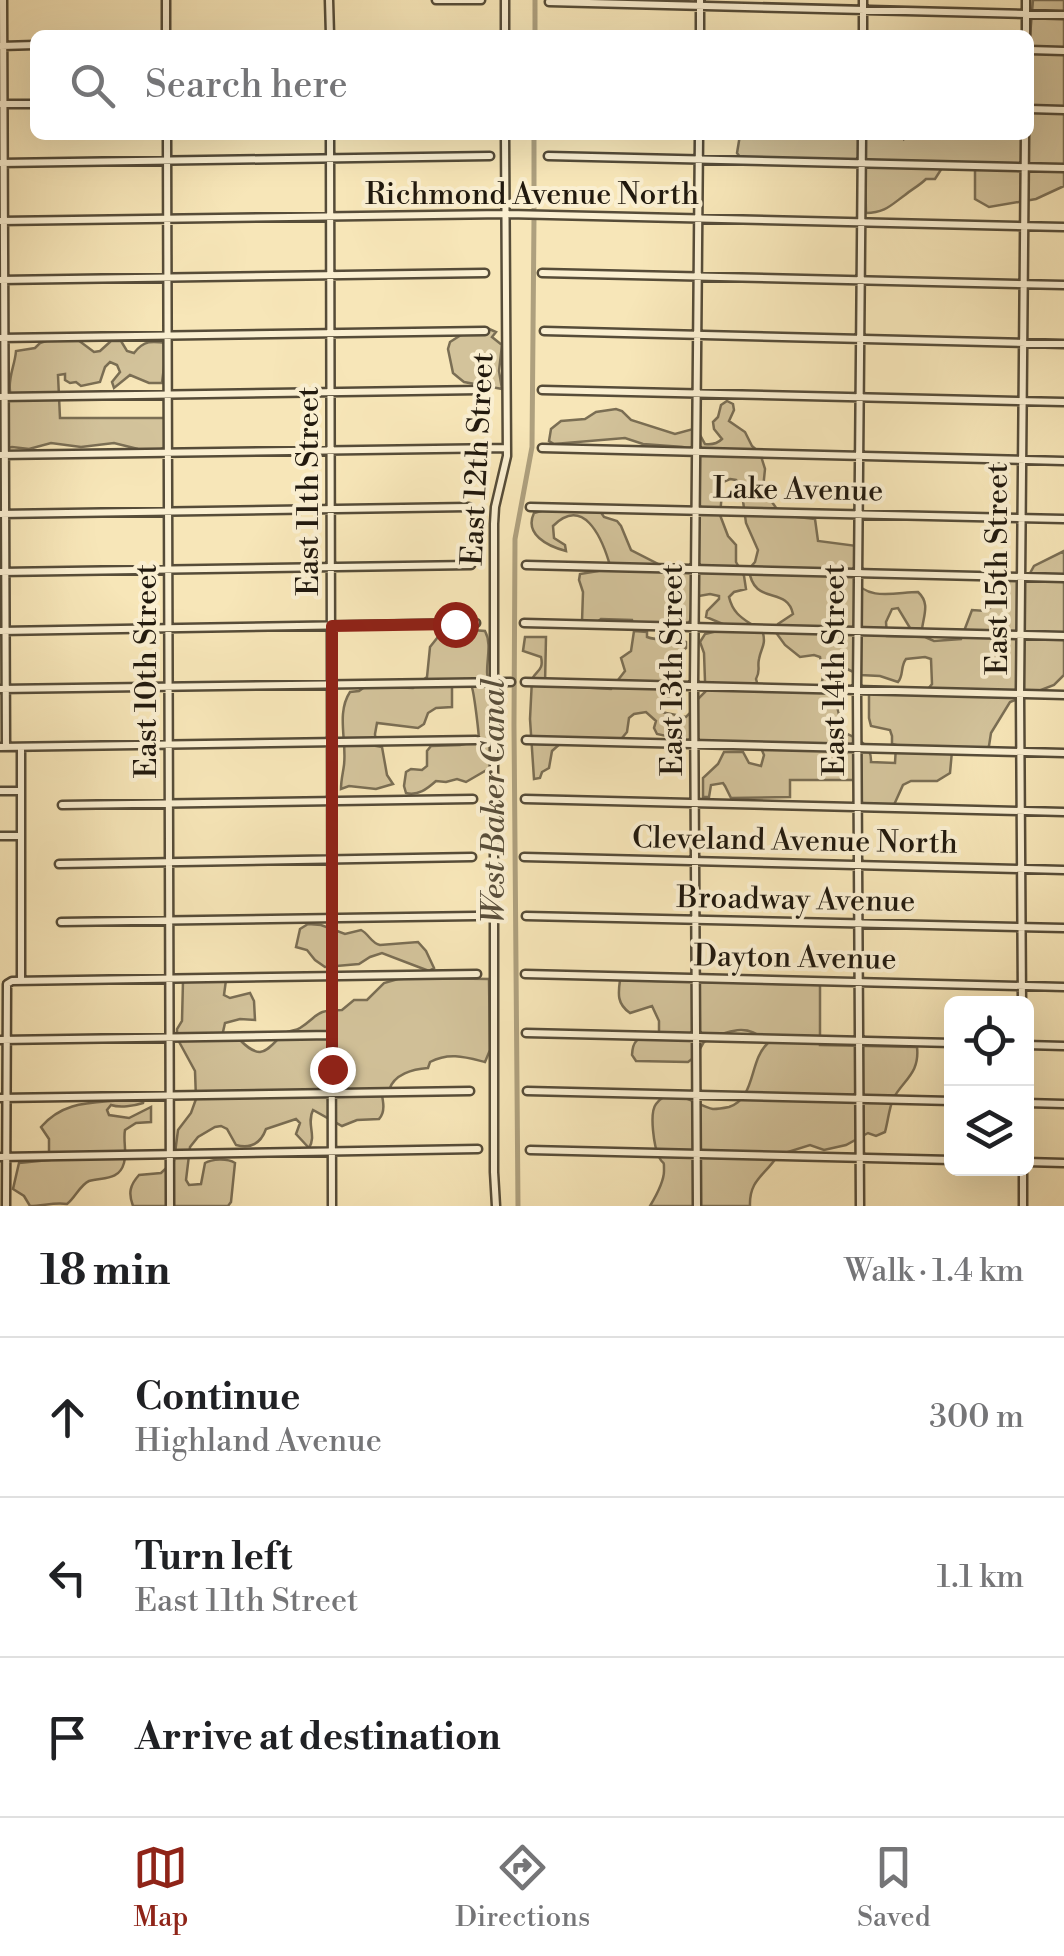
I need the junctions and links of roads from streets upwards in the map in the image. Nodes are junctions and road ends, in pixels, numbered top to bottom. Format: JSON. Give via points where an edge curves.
{"nodes":[{"id":1,"x":4,"y":0,"type":"edge"},
{"id":2,"x":166,"y":0,"type":"edge"},
{"id":3,"x":330,"y":0,"type":"edge"},
{"id":4,"x":436,"y":0,"type":"edge"},
{"id":5,"x":481,"y":0,"type":"edge"},
{"id":6,"x":505,"y":0,"type":"edge"},
{"id":7,"x":863,"y":0,"type":"edge"},
{"id":8,"x":1026,"y":0,"type":"edge"},
{"id":9,"x":549,"y":2,"type":"edge"},
{"id":10,"x":700,"y":3,"type":"edge"},
{"id":11,"x":863,"y":10,"type":"junction"},
{"id":12,"x":1026,"y":14,"type":"junction"},
{"id":13,"x":1064,"y":15,"type":"edge"},
{"id":14,"x":166,"y":30,"type":"edge"},
{"id":15,"x":330,"y":30,"type":"edge"},
{"id":16,"x":505,"y":30,"type":"edge"},
{"id":17,"x":700,"y":30,"type":"edge"},
{"id":18,"x":863,"y":30,"type":"edge"},
{"id":19,"x":1026,"y":30,"type":"edge"},
{"id":20,"x":2,"y":46,"type":"edge"},
{"id":21,"x":30,"y":46,"type":"edge"},
{"id":22,"x":1034,"y":50,"type":"edge"},
{"id":23,"x":1064,"y":51,"type":"edge"},
{"id":24,"x":2,"y":104,"type":"edge"},
{"id":25,"x":30,"y":104,"type":"edge"},
{"id":26,"x":1034,"y":109,"type":"edge"},
{"id":27,"x":1064,"y":110,"type":"edge"},
{"id":28,"x":167,"y":140,"type":"edge"},
{"id":29,"x":330,"y":140,"type":"edge"},
{"id":30,"x":505,"y":140,"type":"edge"},
{"id":31,"x":699,"y":140,"type":"edge"},
{"id":32,"x":862,"y":140,"type":"edge"},
{"id":33,"x":1025,"y":140,"type":"edge"},
{"id":34,"x":490,"y":156,"type":"dead end"},
{"id":35,"x":548,"y":156,"type":"dead end"},
{"id":36,"x":330,"y":158,"type":"junction"},
{"id":37,"x":167,"y":160,"type":"junction"},
{"id":38,"x":699,"y":160,"type":"junction"},
{"id":39,"x":2,"y":163,"type":"edge"},
{"id":40,"x":862,"y":164,"type":"junction"},
{"id":41,"x":1024,"y":167,"type":"junction"},
{"id":42,"x":1064,"y":168,"type":"edge"},
{"id":43,"x":506,"y":214,"type":"junction"},
{"id":44,"x":330,"y":216,"type":"junction"},
{"id":45,"x":698,"y":218,"type":"junction"},
{"id":46,"x":167,"y":219,"type":"junction"},
{"id":47,"x":2,"y":221,"type":"edge"},
{"id":48,"x":861,"y":222,"type":"junction"},
{"id":49,"x":1024,"y":226,"type":"junction"},
{"id":50,"x":1064,"y":227,"type":"edge"},
{"id":51,"x":485,"y":272,"type":"dead end"},
{"id":52,"x":542,"y":273,"type":"dead end"},
{"id":53,"x":330,"y":275,"type":"junction"},
{"id":54,"x":698,"y":276,"type":"junction"},
{"id":55,"x":168,"y":277,"type":"junction"},
{"id":56,"x":2,"y":280,"type":"edge"},
{"id":57,"x":861,"y":280,"type":"junction"},
{"id":58,"x":1024,"y":284,"type":"junction"},
{"id":59,"x":1064,"y":285,"type":"edge"},
{"id":60,"x":485,"y":331,"type":"dead end"},
{"id":61,"x":544,"y":332,"type":"dead end"},
{"id":62,"x":331,"y":333,"type":"junction"},
{"id":63,"x":697,"y":335,"type":"junction"},
{"id":64,"x":168,"y":336,"type":"junction"},
{"id":65,"x":2,"y":338,"type":"edge"},
{"id":66,"x":860,"y":338,"type":"junction"},
{"id":67,"x":1023,"y":343,"type":"junction"},
{"id":68,"x":1064,"y":344,"type":"edge"},
{"id":69,"x":482,"y":390,"type":"dead end"},
{"id":70,"x":542,"y":390,"type":"dead end"},
{"id":71,"x":331,"y":392,"type":"junction"},
{"id":72,"x":168,"y":394,"type":"junction"},
{"id":73,"x":697,"y":394,"type":"junction"},
{"id":74,"x":3,"y":397,"type":"edge"},
{"id":75,"x":860,"y":397,"type":"junction"},
{"id":76,"x":1022,"y":401,"type":"junction"},
{"id":77,"x":1064,"y":402,"type":"edge"},
{"id":78,"x":507,"y":448,"type":"junction"},
{"id":79,"x":542,"y":448,"type":"dead end"},
{"id":80,"x":331,"y":450,"type":"junction"},
{"id":81,"x":696,"y":452,"type":"junction"},
{"id":82,"x":168,"y":453,"type":"junction"},
{"id":83,"x":3,"y":455,"type":"edge"},
{"id":84,"x":859,"y":456,"type":"junction"},
{"id":85,"x":1022,"y":460,"type":"junction"},
{"id":86,"x":1064,"y":461,"type":"edge"},
{"id":87,"x":530,"y":506,"type":"dead end"},
{"id":88,"x":469,"y":507,"type":"dead end"},
{"id":89,"x":332,"y":509,"type":"junction"},
{"id":90,"x":696,"y":510,"type":"junction"},
{"id":91,"x":168,"y":511,"type":"junction"},
{"id":92,"x":3,"y":514,"type":"edge"},
{"id":93,"x":858,"y":514,"type":"junction"},
{"id":94,"x":1021,"y":518,"type":"junction"},
{"id":95,"x":1064,"y":519,"type":"edge"},
{"id":96,"x":471,"y":565,"type":"dead end"},
{"id":97,"x":526,"y":565,"type":"dead end"},
{"id":98,"x":332,"y":568,"type":"junction"},
{"id":99,"x":169,"y":569,"type":"junction"},
{"id":100,"x":695,"y":569,"type":"junction"},
{"id":101,"x":3,"y":572,"type":"edge"},
{"id":102,"x":858,"y":573,"type":"junction"},
{"id":103,"x":1021,"y":577,"type":"junction"},
{"id":104,"x":1064,"y":578,"type":"edge"},
{"id":105,"x":476,"y":623,"type":"dead end"},
{"id":106,"x":524,"y":624,"type":"dead end"},
{"id":107,"x":332,"y":626,"type":"junction"},
{"id":108,"x":169,"y":628,"type":"junction"},
{"id":109,"x":695,"y":628,"type":"junction"},
{"id":110,"x":3,"y":630,"type":"edge"},
{"id":111,"x":858,"y":631,"type":"junction"},
{"id":112,"x":1020,"y":635,"type":"junction"},
{"id":113,"x":1064,"y":636,"type":"edge"},
{"id":114,"x":494,"y":682,"type":"junction"},
{"id":115,"x":511,"y":682,"type":"dead end"},
{"id":116,"x":524,"y":682,"type":"dead end"},
{"id":117,"x":332,"y":684,"type":"junction"},
{"id":118,"x":169,"y":686,"type":"junction"},
{"id":119,"x":694,"y":686,"type":"junction"},
{"id":120,"x":3,"y":689,"type":"edge"},
{"id":121,"x":857,"y":690,"type":"junction"},
{"id":122,"x":1020,"y":694,"type":"junction"},
{"id":123,"x":1064,"y":695,"type":"edge"},
{"id":124,"x":476,"y":740,"type":"dead end"},
{"id":125,"x":526,"y":740,"type":"dead end"},
{"id":126,"x":332,"y":742,"type":"junction"},
{"id":127,"x":694,"y":744,"type":"junction"},
{"id":128,"x":169,"y":745,"type":"junction"},
{"id":129,"x":3,"y":747,"type":"edge"},
{"id":130,"x":21,"y":747,"type":"junction"},
{"id":131,"x":858,"y":748,"type":"junction"},
{"id":132,"x":1020,"y":752,"type":"junction"},
{"id":133,"x":1064,"y":753,"type":"edge"},
{"id":134,"x":21,"y":791,"type":"junction"},
{"id":135,"x":0,"y":792,"type":"edge"},
{"id":136,"x":473,"y":799,"type":"dead end"},
{"id":137,"x":525,"y":799,"type":"dead end"},
{"id":138,"x":332,"y":801,"type":"junction"},
{"id":139,"x":695,"y":803,"type":"junction"},
{"id":140,"x":170,"y":804,"type":"junction"},
{"id":141,"x":62,"y":805,"type":"dead end"},
{"id":142,"x":858,"y":807,"type":"junction"},
{"id":143,"x":1021,"y":810,"type":"junction"},
{"id":144,"x":1064,"y":812,"type":"edge"},
{"id":145,"x":0,"y":836,"type":"edge"},
{"id":146,"x":21,"y":836,"type":"junction"},
{"id":147,"x":472,"y":857,"type":"dead end"},
{"id":148,"x":524,"y":858,"type":"dead end"},
{"id":149,"x":332,"y":859,"type":"junction"},
{"id":150,"x":695,"y":861,"type":"junction"},
{"id":151,"x":170,"y":862,"type":"junction"},
{"id":152,"x":59,"y":864,"type":"dead end"},
{"id":153,"x":858,"y":865,"type":"junction"},
{"id":154,"x":1021,"y":869,"type":"junction"},
{"id":155,"x":1064,"y":870,"type":"edge"},
{"id":156,"x":476,"y":916,"type":"dead end"},
{"id":157,"x":526,"y":916,"type":"dead end"},
{"id":158,"x":332,"y":918,"type":"junction"},
{"id":159,"x":170,"y":920,"type":"junction"},
{"id":160,"x":696,"y":920,"type":"junction"},
{"id":161,"x":61,"y":922,"type":"dead end"},
{"id":162,"x":858,"y":924,"type":"junction"},
{"id":163,"x":1021,"y":928,"type":"junction"},
{"id":164,"x":1064,"y":928,"type":"edge"},
{"id":165,"x":477,"y":974,"type":"dead end"},
{"id":166,"x":525,"y":974,"type":"dead end"},
{"id":167,"x":332,"y":976,"type":"junction"},
{"id":168,"x":696,"y":978,"type":"junction"},
{"id":169,"x":170,"y":979,"type":"junction"},
{"id":170,"x":21,"y":981,"type":"junction"},
{"id":171,"x":859,"y":982,"type":"junction"},
{"id":172,"x":1022,"y":986,"type":"junction"},
{"id":173,"x":1064,"y":987,"type":"edge"},
{"id":174,"x":1022,"y":996,"type":"edge"},
{"id":175,"x":526,"y":1033,"type":"dead end"},
{"id":176,"x":332,"y":1035,"type":"junction"},
{"id":177,"x":170,"y":1037,"type":"junction"},
{"id":178,"x":696,"y":1037,"type":"junction"},
{"id":179,"x":3,"y":1040,"type":"edge"},
{"id":180,"x":859,"y":1041,"type":"junction"},
{"id":181,"x":944,"y":1043,"type":"edge"},
{"id":182,"x":1034,"y":1045,"type":"edge"},
{"id":183,"x":1064,"y":1046,"type":"edge"},
{"id":184,"x":527,"y":1091,"type":"dead end"},
{"id":185,"x":470,"y":1092,"type":"dead end"},
{"id":186,"x":332,"y":1094,"type":"junction"},
{"id":187,"x":169,"y":1096,"type":"junction"},
{"id":188,"x":697,"y":1096,"type":"junction"},
{"id":189,"x":3,"y":1098,"type":"edge"},
{"id":190,"x":860,"y":1099,"type":"junction"},
{"id":191,"x":944,"y":1101,"type":"edge"},
{"id":192,"x":1034,"y":1103,"type":"edge"},
{"id":193,"x":1064,"y":1104,"type":"edge"},
{"id":194,"x":478,"y":1149,"type":"dead end"},
{"id":195,"x":530,"y":1150,"type":"dead end"},
{"id":196,"x":332,"y":1152,"type":"junction"},
{"id":197,"x":170,"y":1154,"type":"junction"},
{"id":198,"x":697,"y":1154,"type":"junction"},
{"id":199,"x":3,"y":1157,"type":"edge"},
{"id":200,"x":860,"y":1158,"type":"junction"},
{"id":201,"x":944,"y":1160,"type":"edge"},
{"id":202,"x":1034,"y":1162,"type":"edge"},
{"id":203,"x":1064,"y":1162,"type":"edge"},
{"id":204,"x":1023,"y":1176,"type":"edge"},
{"id":205,"x":6,"y":1206,"type":"edge"},
{"id":206,"x":170,"y":1206,"type":"edge"},
{"id":207,"x":332,"y":1206,"type":"edge"},
{"id":208,"x":496,"y":1206,"type":"edge"},
{"id":209,"x":697,"y":1206,"type":"edge"},
{"id":210,"x":860,"y":1206,"type":"edge"},
{"id":211,"x":1023,"y":1206,"type":"edge"}],
"edges":[{"from":1,"to":20,"type":"street"},
{"from":2,"to":14,"type":"street"},
{"from":3,"to":15,"type":"street"},
{"from":4,"to":5,"type":"street"},
{"from":6,"to":16,"type":"street"},
{"from":7,"to":11,"type":"street"},
{"from":8,"to":12,"type":"street"},
{"from":9,"to":10,"type":"street"},
{"from":10,"to":11,"type":"street"},
{"from":10,"to":17,"type":"street"},
{"from":11,"to":12,"type":"street"},
{"from":11,"to":18,"type":"street"},
{"from":12,"to":13,"type":"street"},
{"from":12,"to":19,"type":"street"},
{"from":20,"to":21,"type":"street"},
{"from":20,"to":24,"type":"street"},
{"from":22,"to":23,"type":"street"},
{"from":24,"to":25,"type":"street"},
{"from":24,"to":39,"type":"street"},
{"from":26,"to":27,"type":"street"},
{"from":28,"to":37,"type":"street","name":"East 10th Street"},
{"from":29,"to":36,"type":"street","name":"East 11th Street"},
{"from":30,"to":43,"type":"street","name":"East 12th Street"},
{"from":31,"to":38,"type":"street","name":"East 13th Street"},
{"from":32,"to":40,"type":"street","name":"East 14th Street"},
{"from":33,"to":41,"type":"street","name":"East 15th Street"},
{"from":34,"to":36,"type":"street"},
{"from":35,"to":38,"type":"street"},
{"from":36,"to":37,"type":"street"},
{"from":36,"to":44,"type":"street","name":"East 11th Street"},
{"from":37,"to":39,"type":"street"},
{"from":37,"to":46,"type":"street","name":"East 10th Street"},
{"from":38,"to":40,"type":"street"},
{"from":38,"to":45,"type":"street","name":"East 13th Street"},
{"from":39,"to":47,"type":"street"},
{"from":40,"to":41,"type":"street"},
{"from":40,"to":48,"type":"street","name":"East 14th Street"},
{"from":41,"to":42,"type":"street"},
{"from":41,"to":49,"type":"street","name":"East 15th Street"},
{"from":43,"to":44,"type":"street","name":"Richmond Avenue North"},
{"from":43,"to":45,"type":"street","name":"Richmond Avenue North"},
{"from":43,"to":78,"type":"street","name":"East 12th Street"},
{"from":44,"to":46,"type":"street","name":"Richmond Avenue North"},
{"from":44,"to":53,"type":"street","name":"East 11th Street"},
{"from":45,"to":48,"type":"street","name":"Richmond Avenue North"},
{"from":45,"to":54,"type":"street","name":"East 13th Street"},
{"from":46,"to":47,"type":"street","name":"Richmond Avenue North"},
{"from":46,"to":55,"type":"street","name":"East 10th Street"},
{"from":47,"to":56,"type":"street"},
{"from":48,"to":49,"type":"street","name":"Richmond Avenue North"},
{"from":48,"to":57,"type":"street","name":"East 14th Street"},
{"from":49,"to":50,"type":"street","name":"Richmond Avenue North"},
{"from":49,"to":58,"type":"street","name":"East 15th Street"},
{"from":51,"to":53,"type":"street"},
{"from":52,"to":54,"type":"street"},
{"from":53,"to":55,"type":"street"},
{"from":53,"to":62,"type":"street","name":"East 11th Street"},
{"from":54,"to":57,"type":"street"},
{"from":54,"to":63,"type":"street","name":"East 13th Street"},
{"from":55,"to":56,"type":"street"},
{"from":55,"to":64,"type":"street","name":"East 10th Street"},
{"from":56,"to":65,"type":"street"},
{"from":57,"to":58,"type":"street"},
{"from":57,"to":66,"type":"street","name":"East 14th Street"},
{"from":58,"to":59,"type":"street"},
{"from":58,"to":67,"type":"street","name":"East 15th Street"},
{"from":60,"to":62,"type":"street"},
{"from":61,"to":63,"type":"street"},
{"from":62,"to":64,"type":"street"},
{"from":62,"to":71,"type":"street","name":"East 11th Street"},
{"from":63,"to":66,"type":"street"},
{"from":63,"to":73,"type":"street","name":"East 13th Street"},
{"from":64,"to":65,"type":"street"},
{"from":64,"to":72,"type":"street","name":"East 10th Street"},
{"from":65,"to":74,"type":"street"},
{"from":66,"to":67,"type":"street"},
{"from":66,"to":75,"type":"street","name":"East 14th Street"},
{"from":67,"to":68,"type":"street"},
{"from":67,"to":76,"type":"street","name":"East 15th Street"},
{"from":69,"to":71,"type":"street"},
{"from":70,"to":73,"type":"street"},
{"from":71,"to":72,"type":"street"},
{"from":71,"to":80,"type":"street","name":"East 11th Street"},
{"from":72,"to":74,"type":"street"},
{"from":72,"to":82,"type":"street","name":"East 10th Street"},
{"from":73,"to":75,"type":"street"},
{"from":73,"to":81,"type":"street","name":"East 13th Street"},
{"from":74,"to":83,"type":"street"},
{"from":75,"to":76,"type":"street"},
{"from":75,"to":84,"type":"street","name":"East 14th Street"},
{"from":76,"to":77,"type":"street"},
{"from":76,"to":85,"type":"street","name":"East 15th Street"},
{"from":78,"to":80,"type":"street"},
{"from":78,"to":114,"type":"street","name":"East 12th Street","via":[[494,512]]},
{"from":79,"to":81,"type":"street"},
{"from":80,"to":82,"type":"street"},
{"from":80,"to":89,"type":"street","name":"East 11th Street"},
{"from":81,"to":84,"type":"street"},
{"from":81,"to":90,"type":"street","name":"East 13th Street"},
{"from":82,"to":83,"type":"street"},
{"from":82,"to":91,"type":"street","name":"East 10th Street"},
{"from":83,"to":92,"type":"street"},
{"from":84,"to":85,"type":"street"},
{"from":84,"to":93,"type":"street","name":"East 14th Street"},
{"from":85,"to":86,"type":"street"},
{"from":85,"to":94,"type":"street","name":"East 15th Street"},
{"from":87,"to":90,"type":"street","name":"Lake Avenue"},
{"from":88,"to":89,"type":"street"},
{"from":89,"to":91,"type":"street"},
{"from":89,"to":98,"type":"street","name":"East 11th Street"},
{"from":90,"to":93,"type":"street","name":"Lake Avenue"},
{"from":90,"to":100,"type":"street","name":"East 13th Street"},
{"from":91,"to":92,"type":"street"},
{"from":91,"to":99,"type":"street","name":"East 10th Street"},
{"from":92,"to":101,"type":"street"},
{"from":93,"to":94,"type":"street","name":"Lake Avenue"},
{"from":93,"to":102,"type":"street","name":"East 14th Street"},
{"from":94,"to":95,"type":"street","name":"Lake Avenue"},
{"from":94,"to":103,"type":"street","name":"East 15th Street"},
{"from":96,"to":98,"type":"street"},
{"from":97,"to":100,"type":"street"},
{"from":98,"to":99,"type":"street"},
{"from":98,"to":107,"type":"street","name":"East 11th Street"},
{"from":99,"to":101,"type":"street"},
{"from":99,"to":108,"type":"street","name":"East 10th Street"},
{"from":100,"to":102,"type":"street"},
{"from":100,"to":109,"type":"street","name":"East 13th Street"},
{"from":101,"to":110,"type":"street"},
{"from":102,"to":103,"type":"street"},
{"from":102,"to":111,"type":"street","name":"East 14th Street"},
{"from":103,"to":104,"type":"street"},
{"from":103,"to":112,"type":"street","name":"East 15th Street"},
{"from":105,"to":107,"type":"street"},
{"from":106,"to":109,"type":"street"},
{"from":107,"to":108,"type":"street"},
{"from":107,"to":117,"type":"street","name":"East 11th Street"},
{"from":108,"to":110,"type":"street"},
{"from":108,"to":118,"type":"street","name":"East 10th Street"},
{"from":109,"to":111,"type":"street"},
{"from":109,"to":119,"type":"street","name":"East 13th Street"},
{"from":110,"to":120,"type":"street"},
{"from":111,"to":112,"type":"street"},
{"from":111,"to":121,"type":"street","name":"East 14th Street"},
{"from":112,"to":113,"type":"street"},
{"from":112,"to":122,"type":"street","name":"East 15th Street"},
{"from":114,"to":115,"type":"street"},
{"from":114,"to":117,"type":"street"},
{"from":114,"to":208,"type":"street","name":"East 12th Street"},
{"from":116,"to":119,"type":"street"},
{"from":117,"to":118,"type":"street"},
{"from":117,"to":126,"type":"street","name":"East 11th Street"},
{"from":118,"to":120,"type":"street"},
{"from":118,"to":128,"type":"street","name":"East 10th Street"},
{"from":119,"to":121,"type":"street"},
{"from":119,"to":127,"type":"street","name":"East 13th Street"},
{"from":120,"to":129,"type":"street"},
{"from":121,"to":122,"type":"street"},
{"from":121,"to":131,"type":"street","name":"East 14th Street"},
{"from":122,"to":123,"type":"street"},
{"from":122,"to":132,"type":"street","name":"East 15th Street"},
{"from":124,"to":126,"type":"street"},
{"from":125,"to":127,"type":"street"},
{"from":126,"to":128,"type":"street"},
{"from":126,"to":138,"type":"street","name":"East 11th Street"},
{"from":127,"to":131,"type":"street"},
{"from":127,"to":139,"type":"street","name":"East 13th Street"},
{"from":128,"to":130,"type":"street"},
{"from":128,"to":140,"type":"street","name":"East 10th Street"},
{"from":129,"to":130,"type":"street"},
{"from":130,"to":134,"type":"street"},
{"from":131,"to":132,"type":"street"},
{"from":131,"to":142,"type":"street","name":"East 14th Street"},
{"from":132,"to":133,"type":"street"},
{"from":132,"to":143,"type":"street","name":"East 15th Street"},
{"from":134,"to":135,"type":"street"},
{"from":134,"to":146,"type":"street"},
{"from":136,"to":138,"type":"street"},
{"from":137,"to":139,"type":"street"},
{"from":138,"to":140,"type":"street"},
{"from":138,"to":149,"type":"street","name":"East 11th Street"},
{"from":139,"to":142,"type":"street"},
{"from":139,"to":150,"type":"street","name":"East 13th Street"},
{"from":140,"to":141,"type":"street"},
{"from":140,"to":151,"type":"street","name":"East 10th Street"},
{"from":142,"to":143,"type":"street"},
{"from":142,"to":153,"type":"street","name":"East 14th Street"},
{"from":143,"to":144,"type":"street"},
{"from":143,"to":154,"type":"street","name":"East 15th Street"},
{"from":145,"to":146,"type":"street"},
{"from":146,"to":170,"type":"street"},
{"from":147,"to":149,"type":"street"},
{"from":148,"to":150,"type":"street","name":"Cleveland Avenue North"},
{"from":149,"to":151,"type":"street"},
{"from":149,"to":158,"type":"street","name":"East 11th Street"},
{"from":150,"to":153,"type":"street","name":"Cleveland Avenue North"},
{"from":150,"to":160,"type":"street","name":"East 13th Street"},
{"from":151,"to":152,"type":"street"},
{"from":151,"to":159,"type":"street","name":"East 10th Street"},
{"from":153,"to":154,"type":"street","name":"Cleveland Avenue North"},
{"from":153,"to":162,"type":"street","name":"East 14th Street"},
{"from":154,"to":155,"type":"street","name":"Cleveland Avenue North"},
{"from":154,"to":163,"type":"street","name":"East 15th Street"},
{"from":156,"to":158,"type":"street"},
{"from":157,"to":160,"type":"street","name":"Broadway Avenue"},
{"from":158,"to":159,"type":"street"},
{"from":158,"to":167,"type":"street","name":"East 11th Street"},
{"from":159,"to":161,"type":"street"},
{"from":159,"to":169,"type":"street","name":"East 10th Street"},
{"from":160,"to":162,"type":"street","name":"Broadway Avenue"},
{"from":160,"to":168,"type":"street","name":"East 13th Street"},
{"from":162,"to":163,"type":"street","name":"Broadway Avenue"},
{"from":162,"to":171,"type":"street","name":"East 14th Street"},
{"from":163,"to":164,"type":"street","name":"Broadway Avenue"},
{"from":163,"to":172,"type":"street","name":"East 15th Street"},
{"from":165,"to":167,"type":"street"},
{"from":166,"to":168,"type":"street","name":"Dayton Avenue"},
{"from":167,"to":169,"type":"street"},
{"from":167,"to":176,"type":"street","name":"East 11th Street"},
{"from":168,"to":171,"type":"street","name":"Dayton Avenue"},
{"from":168,"to":178,"type":"street","name":"East 13th Street"},
{"from":169,"to":170,"type":"street"},
{"from":169,"to":177,"type":"street","name":"East 10th Street"},
{"from":170,"to":179,"type":"street","via":[[7,984]]},
{"from":171,"to":172,"type":"street","name":"Dayton Avenue"},
{"from":171,"to":180,"type":"street","name":"East 14th Street"},
{"from":172,"to":173,"type":"street","name":"Dayton Avenue"},
{"from":172,"to":174,"type":"street","name":"East 15th Street"},
{"from":175,"to":178,"type":"street"},
{"from":176,"to":177,"type":"street"},
{"from":176,"to":186,"type":"street","name":"East 11th Street"},
{"from":177,"to":179,"type":"street"},
{"from":177,"to":187,"type":"street","name":"East 10th Street"},
{"from":178,"to":180,"type":"street"},
{"from":178,"to":188,"type":"street","name":"East 13th Street"},
{"from":179,"to":189,"type":"street"},
{"from":180,"to":181,"type":"street"},
{"from":180,"to":190,"type":"street","name":"East 14th Street"},
{"from":182,"to":183,"type":"street"},
{"from":184,"to":188,"type":"street"},
{"from":185,"to":186,"type":"street"},
{"from":186,"to":187,"type":"street"},
{"from":186,"to":196,"type":"street","name":"East 11th Street"},
{"from":187,"to":189,"type":"street"},
{"from":187,"to":197,"type":"street","name":"East 10th Street"},
{"from":188,"to":190,"type":"street"},
{"from":188,"to":198,"type":"street","name":"East 13th Street"},
{"from":189,"to":199,"type":"street"},
{"from":190,"to":191,"type":"street"},
{"from":190,"to":200,"type":"street","name":"East 14th Street"},
{"from":192,"to":193,"type":"street"},
{"from":194,"to":196,"type":"street"},
{"from":195,"to":198,"type":"street"},
{"from":196,"to":197,"type":"street"},
{"from":196,"to":207,"type":"street","name":"East 11th Street"},
{"from":197,"to":199,"type":"street"},
{"from":197,"to":206,"type":"street","name":"East 10th Street"},
{"from":198,"to":200,"type":"street"},
{"from":198,"to":209,"type":"street","name":"East 13th Street"},
{"from":199,"to":205,"type":"street"},
{"from":200,"to":201,"type":"street"},
{"from":200,"to":210,"type":"street","name":"East 14th Street"},
{"from":202,"to":203,"type":"street"},
{"from":204,"to":211,"type":"street"}]}
